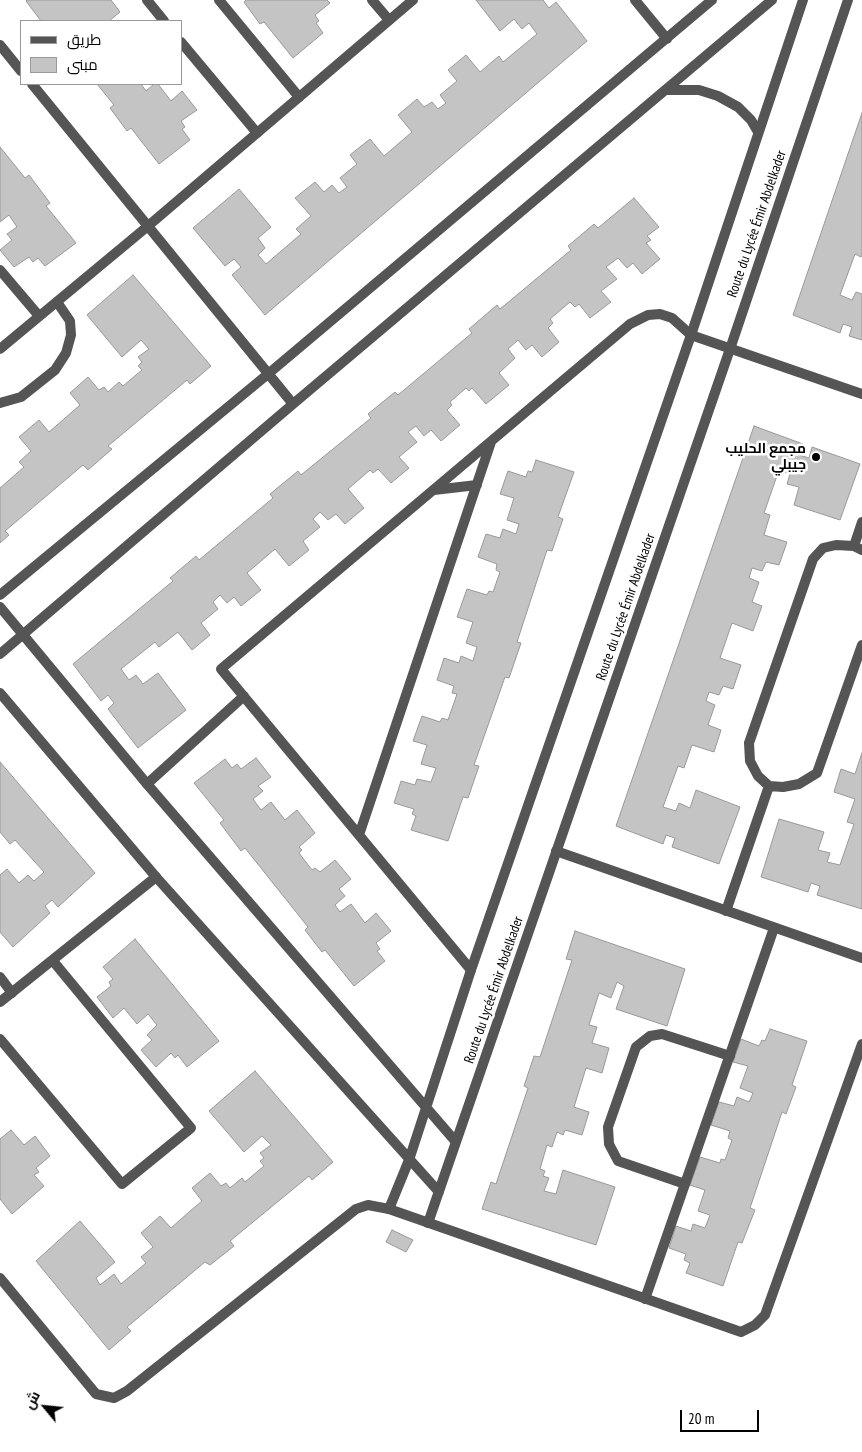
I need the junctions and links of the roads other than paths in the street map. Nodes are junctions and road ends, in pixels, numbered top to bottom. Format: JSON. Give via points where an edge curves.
{"nodes":[{"id":1,"x":147,"y":0,"type":"edge"},
{"id":2,"x":219,"y":0,"type":"edge"},
{"id":3,"x":372,"y":0,"type":"edge"},
{"id":4,"x":413,"y":0,"type":"edge"},
{"id":5,"x":635,"y":0,"type":"edge"},
{"id":6,"x":712,"y":0,"type":"edge"},
{"id":7,"x":772,"y":0,"type":"edge"},
{"id":8,"x":804,"y":0,"type":"edge"},
{"id":9,"x":848,"y":0,"type":"edge"},
{"id":10,"x":163,"y":20,"type":"edge"},
{"id":11,"x":389,"y":20,"type":"junction"},
{"id":12,"x":667,"y":39,"type":"junction"},
{"id":13,"x":182,"y":43,"type":"edge"},
{"id":14,"x":0,"y":45,"type":"edge"},
{"id":15,"x":20,"y":70,"type":"edge"},
{"id":16,"x":33,"y":85,"type":"edge"},
{"id":17,"x":666,"y":90,"type":"junction"},
{"id":18,"x":299,"y":97,"type":"junction"},
{"id":19,"x":758,"y":132,"type":"junction"},
{"id":20,"x":257,"y":133,"type":"junction"},
{"id":21,"x":148,"y":226,"type":"junction"},
{"id":22,"x":0,"y":270,"type":"edge"},
{"id":23,"x":56,"y":302,"type":"junction"},
{"id":24,"x":39,"y":316,"type":"junction"},
{"id":25,"x":691,"y":335,"type":"junction"},
{"id":26,"x":0,"y":349,"type":"edge"},
{"id":27,"x":730,"y":349,"type":"junction"},
{"id":28,"x":268,"y":374,"type":"junction"},
{"id":29,"x":862,"y":394,"type":"edge"},
{"id":30,"x":0,"y":403,"type":"edge"},
{"id":31,"x":293,"y":404,"type":"junction"},
{"id":32,"x":492,"y":441,"type":"junction"},
{"id":33,"x":477,"y":485,"type":"junction"},
{"id":34,"x":434,"y":490,"type":"junction"},
{"id":35,"x":862,"y":522,"type":"edge"},
{"id":36,"x":858,"y":548,"type":"edge"},
{"id":37,"x":0,"y":595,"type":"edge"},
{"id":38,"x":0,"y":608,"type":"edge"},
{"id":39,"x":23,"y":635,"type":"junction"},
{"id":40,"x":862,"y":645,"type":"edge"},
{"id":41,"x":0,"y":654,"type":"edge"},
{"id":42,"x":0,"y":692,"type":"edge"},
{"id":43,"x":244,"y":696,"type":"junction"},
{"id":44,"x":147,"y":784,"type":"junction"},
{"id":45,"x":769,"y":786,"type":"junction"},
{"id":46,"x":359,"y":835,"type":"junction"},
{"id":47,"x":556,"y":851,"type":"junction"},
{"id":48,"x":156,"y":877,"type":"junction"},
{"id":49,"x":726,"y":911,"type":"junction"},
{"id":50,"x":774,"y":928,"type":"junction"},
{"id":51,"x":862,"y":958,"type":"edge"},
{"id":52,"x":52,"y":961,"type":"junction"},
{"id":53,"x":471,"y":970,"type":"junction"},
{"id":54,"x":0,"y":977,"type":"edge"},
{"id":55,"x":12,"y":992,"type":"junction"},
{"id":56,"x":0,"y":1002,"type":"edge"},
{"id":57,"x":0,"y":1039,"type":"edge"},
{"id":58,"x":862,"y":1044,"type":"edge"},
{"id":59,"x":730,"y":1056,"type":"junction"},
{"id":60,"x":426,"y":1107,"type":"junction"},
{"id":61,"x":456,"y":1142,"type":"junction"},
{"id":62,"x":409,"y":1160,"type":"junction"},
{"id":63,"x":685,"y":1184,"type":"junction"},
{"id":64,"x":439,"y":1192,"type":"junction"},
{"id":65,"x":389,"y":1209,"type":"junction"},
{"id":66,"x":428,"y":1223,"type":"junction"},
{"id":67,"x":0,"y":1278,"type":"edge"},
{"id":68,"x":646,"y":1299,"type":"junction"}],
"edges":[{"from":1,"to":10,"type":"street"},
{"from":2,"to":18,"type":"street"},
{"from":3,"to":11,"type":"street"},
{"from":4,"to":11,"type":"street"},
{"from":5,"to":12,"type":"street"},
{"from":6,"to":12,"type":"street"},
{"from":7,"to":17,"type":"street"},
{"from":8,"to":19,"type":"street","name":"Route du Lycée Émir Abdelkader"},
{"from":9,"to":27,"type":"street","name":"Route du Lycée Émir Abdelkader"},
{"from":11,"to":18,"type":"street"},
{"from":12,"to":28,"type":"street"},
{"from":13,"to":20,"type":"street"},
{"from":14,"to":15,"type":"street"},
{"from":16,"to":21,"type":"street"},
{"from":17,"to":19,"type":"street","via":[[699,90],[718,96],[738,107]]},
{"from":17,"to":31,"type":"street"},
{"from":18,"to":20,"type":"street"},
{"from":19,"to":25,"type":"street","name":"Route du Lycée Émir Abdelkader"},
{"from":20,"to":21,"type":"street"},
{"from":21,"to":23,"type":"street"},
{"from":21,"to":28,"type":"street"},
{"from":22,"to":24,"type":"street"},
{"from":23,"to":24,"type":"street"},
{"from":23,"to":30,"type":"street","via":[[70,320],[71,335],[66,353],[55,370],[21,397]]},
{"from":24,"to":26,"type":"street"},
{"from":25,"to":27,"type":"street"},
{"from":25,"to":32,"type":"street","via":[[672,318],[660,314],[630,324]]},
{"from":25,"to":53,"type":"street","name":"Route du Lycée Émir Abdelkader"},
{"from":27,"to":29,"type":"street"},
{"from":27,"to":47,"type":"street","name":"Route du Lycée Émir Abdelkader"},
{"from":28,"to":31,"type":"street"},
{"from":28,"to":37,"type":"street"},
{"from":31,"to":39,"type":"street"},
{"from":32,"to":33,"type":"street"},
{"from":32,"to":34,"type":"street"},
{"from":33,"to":34,"type":"street"},
{"from":33,"to":46,"type":"street"},
{"from":34,"to":43,"type":"street","via":[[221,669]]},
{"from":35,"to":36,"type":"street"},
{"from":36,"to":45,"type":"street","via":[[836,545],[823,548],[813,559],[749,743],[750,760],[758,776]]},
{"from":38,"to":39,"type":"street"},
{"from":39,"to":41,"type":"street"},
{"from":39,"to":44,"type":"street"},
{"from":40,"to":45,"type":"street","via":[[817,773],[799,784],[783,788]]},
{"from":42,"to":48,"type":"street"},
{"from":43,"to":44,"type":"street"},
{"from":43,"to":46,"type":"street"},
{"from":44,"to":60,"type":"street"},
{"from":45,"to":49,"type":"street"},
{"from":46,"to":53,"type":"street"},
{"from":47,"to":49,"type":"street"},
{"from":47,"to":61,"type":"street","name":"Route du Lycée Émir Abdelkader"},
{"from":48,"to":52,"type":"street"},
{"from":48,"to":62,"type":"street"},
{"from":49,"to":50,"type":"street"},
{"from":50,"to":51,"type":"street"},
{"from":50,"to":59,"type":"street"},
{"from":52,"to":55,"type":"street"},
{"from":52,"to":57,"type":"street","via":[[191,1128],[122,1184]]},
{"from":53,"to":60,"type":"street","name":"Route du Lycée Émir Abdelkader"},
{"from":54,"to":55,"type":"street"},
{"from":55,"to":56,"type":"street"},
{"from":58,"to":68,"type":"street","via":[[765,1315],[755,1325],[740,1332]]},
{"from":59,"to":63,"type":"street"},
{"from":59,"to":63,"type":"street","via":[[662,1034],[650,1036],[636,1046],[608,1127],[609,1144],[618,1161]]},
{"from":60,"to":61,"type":"street"},
{"from":60,"to":62,"type":"street","name":"Route du Lycée Émir Abdelkader"},
{"from":61,"to":64,"type":"street","name":"Route du Lycée Émir Abdelkader"},
{"from":62,"to":64,"type":"street"},
{"from":62,"to":65,"type":"street","name":"Route du Lycée Émir Abdelkader"},
{"from":63,"to":68,"type":"street"},
{"from":64,"to":66,"type":"street","name":"Route du Lycée Émir Abdelkader"},
{"from":65,"to":66,"type":"street"},
{"from":65,"to":67,"type":"street","via":[[368,1205],[356,1209],[114,1398],[96,1394]]},
{"from":66,"to":68,"type":"street"}]}
